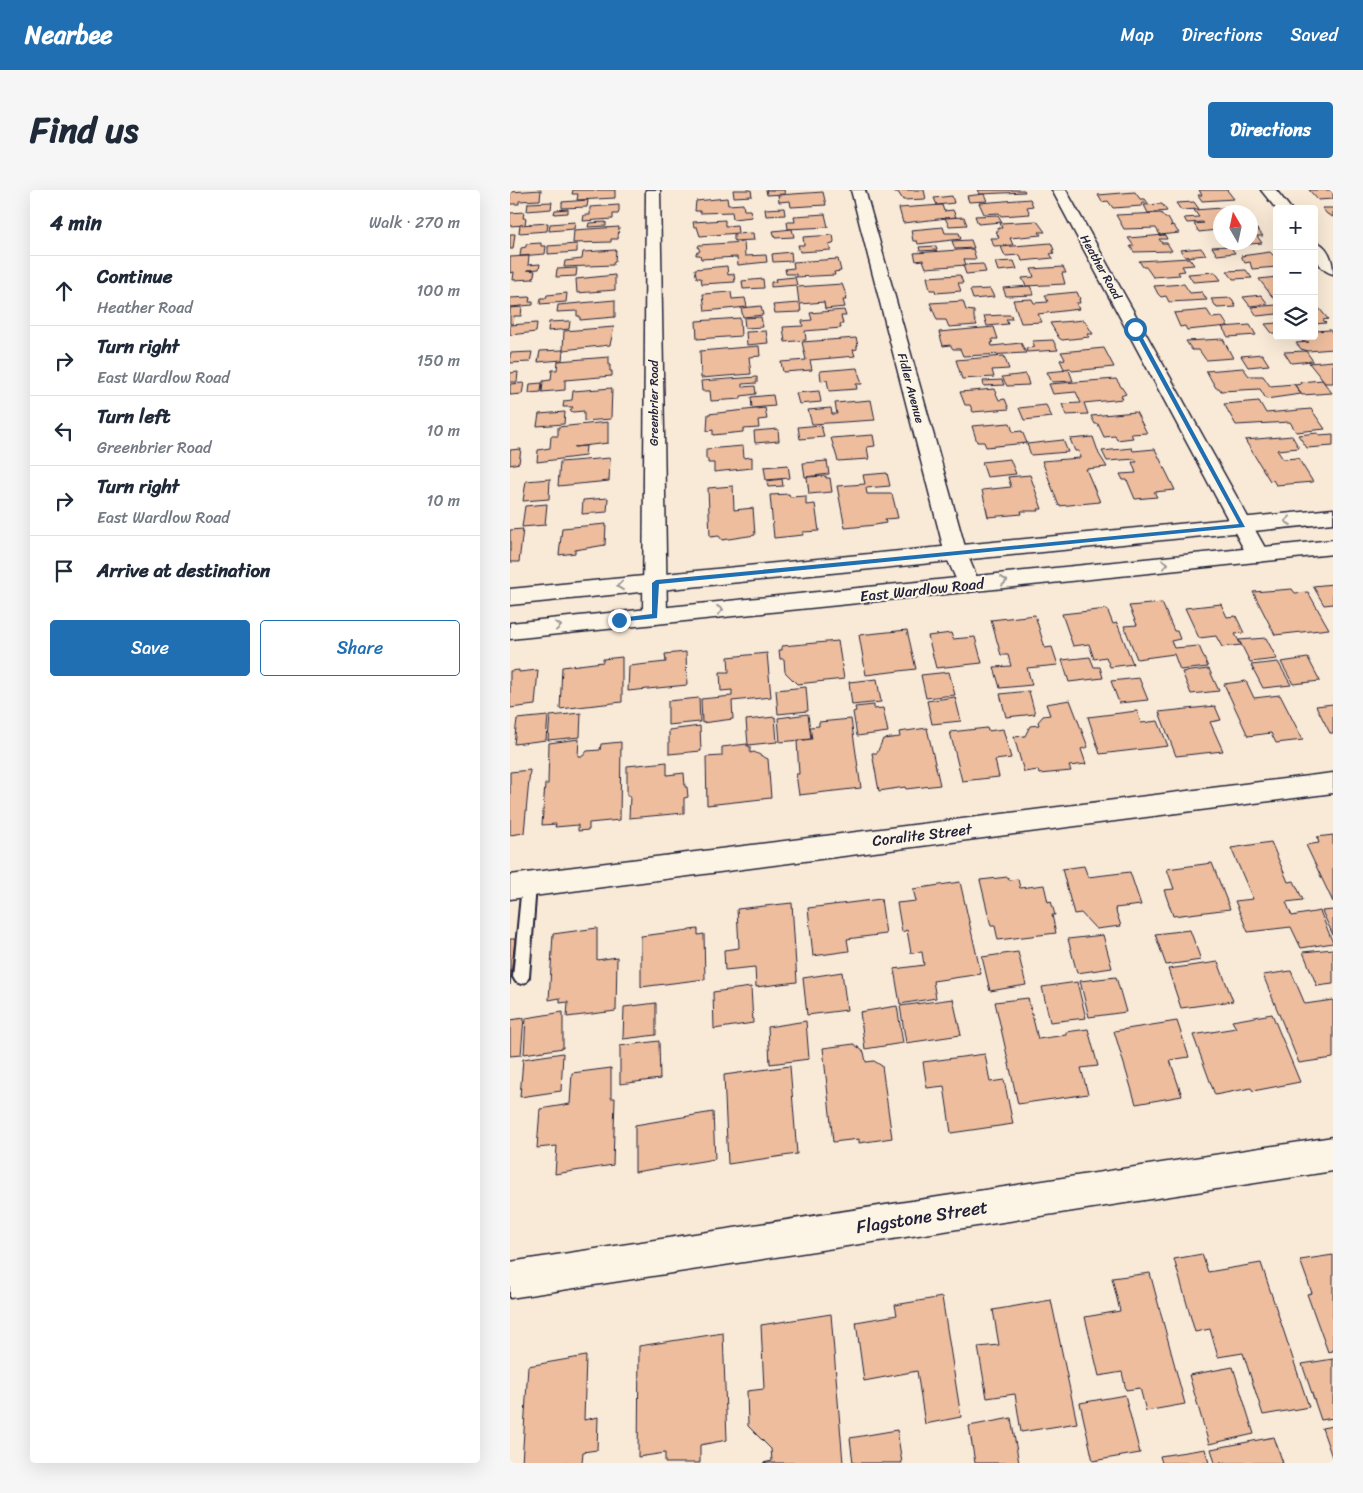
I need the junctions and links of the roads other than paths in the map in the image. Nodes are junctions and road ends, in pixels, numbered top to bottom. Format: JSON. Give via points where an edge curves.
{"nodes":[{"id":1,"x":654,"y":190,"type":"edge"},
{"id":2,"x":858,"y":190,"type":"edge"},
{"id":3,"x":1059,"y":190,"type":"edge"},
{"id":4,"x":1268,"y":190,"type":"edge"},
{"id":5,"x":1281,"y":205,"type":"edge"},
{"id":6,"x":1317,"y":250,"type":"edge"},
{"id":7,"x":1333,"y":269,"type":"edge"},
{"id":8,"x":1333,"y":516,"type":"edge"},
{"id":9,"x":1243,"y":526,"type":"junction"},
{"id":10,"x":1333,"y":547,"type":"edge"},
{"id":11,"x":956,"y":554,"type":"junction"},
{"id":12,"x":1258,"y":555,"type":"junction"},
{"id":13,"x":656,"y":583,"type":"junction"},
{"id":14,"x":969,"y":585,"type":"junction"},
{"id":15,"x":510,"y":597,"type":"edge"},
{"id":16,"x":655,"y":616,"type":"junction"},
{"id":17,"x":510,"y":631,"type":"edge"},
{"id":18,"x":1333,"y":783,"type":"edge"},
{"id":19,"x":520,"y":886,"type":"edge"},
{"id":20,"x":521,"y":977,"type":"dead end"},
{"id":21,"x":1333,"y":1154,"type":"edge"},
{"id":22,"x":510,"y":1280,"type":"edge"}],
"edges":[{"from":1,"to":13,"type":"street","name":"Greenbrier Road"},
{"from":2,"to":11,"type":"street","name":"Fidler Avenue"},
{"from":3,"to":9,"type":"street","name":"Heather Road"},
{"from":4,"to":5,"type":"street"},
{"from":6,"to":7,"type":"street"},
{"from":8,"to":9,"type":"street","one_way":true},
{"from":9,"to":11,"type":"street"},
{"from":9,"to":12,"type":"street","name":"Heather Road"},
{"from":10,"to":12,"type":"street","name":"East Wardlow Road"},
{"from":11,"to":13,"type":"street"},
{"from":11,"to":14,"type":"street","name":"Fidler Avenue"},
{"from":14,"to":12,"type":"street","name":"East Wardlow Road","one_way":true},
{"from":13,"to":15,"type":"street","one_way":true},
{"from":13,"to":16,"type":"street","name":"Greenbrier Road"},
{"from":16,"to":14,"type":"street","name":"East Wardlow Road","one_way":true},
{"from":17,"to":16,"type":"street","name":"East Wardlow Road","one_way":true},
{"from":18,"to":19,"type":"street","name":"Coralite Street"},
{"from":19,"to":20,"type":"lane"},
{"from":21,"to":22,"type":"street","name":"Flagstone Street"}]}
